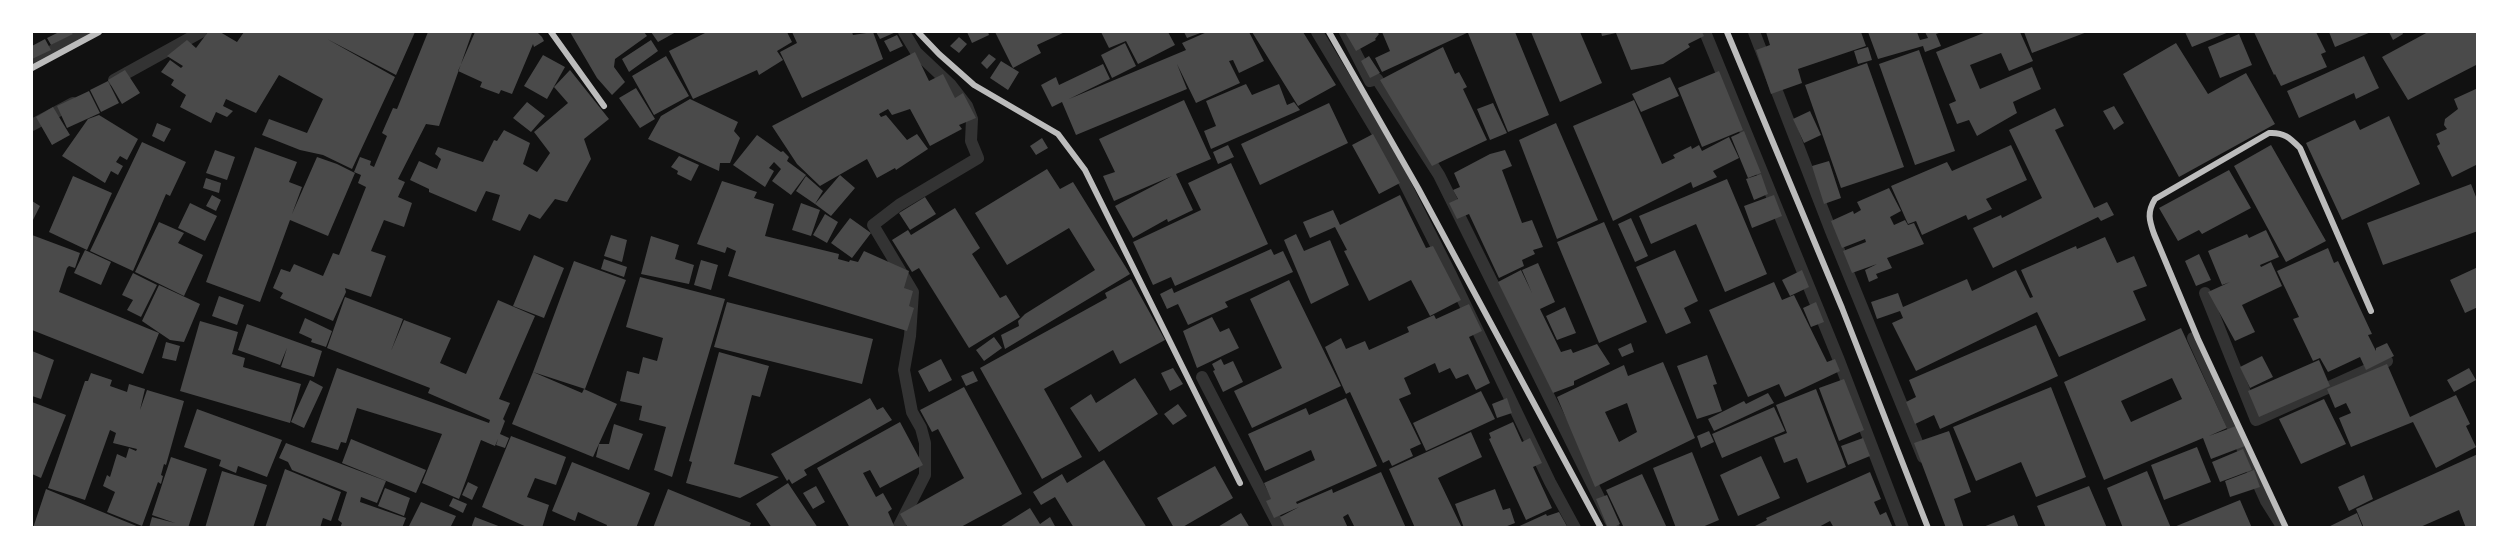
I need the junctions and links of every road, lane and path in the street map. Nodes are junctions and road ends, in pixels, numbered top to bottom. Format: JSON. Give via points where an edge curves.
{"nodes":[{"id":1,"x":99,"y":32,"type":"edge"},
{"id":2,"x":551,"y":32,"type":"edge"},
{"id":3,"x":918,"y":32,"type":"edge"},
{"id":4,"x":1329,"y":32,"type":"edge"},
{"id":5,"x":1727,"y":32,"type":"edge"},
{"id":6,"x":32,"y":68,"type":"edge"},
{"id":7,"x":604,"y":106,"type":"dead end"},
{"id":8,"x":2372,"y":311,"type":"dead end"},
{"id":9,"x":1240,"y":483,"type":"dead end"},
{"id":10,"x":1601,"y":528,"type":"edge"},
{"id":11,"x":1928,"y":528,"type":"edge"},
{"id":12,"x":2286,"y":528,"type":"edge"}],
"edges":[{"from":1,"to":6,"type":"street"},
{"from":2,"to":7,"type":"street"},
{"from":3,"to":9,"type":"street","via":[[974,85],[1058,134],[1085,170]]},
{"from":4,"to":10,"type":"street","via":[[1418,188]]},
{"from":5,"to":11,"type":"street"},
{"from":8,"to":12,"type":"street","via":[[2300,148],[2288,135],[2269,133],[2155,199],[2149,208],[2148,219],[2198,339]]}]}
